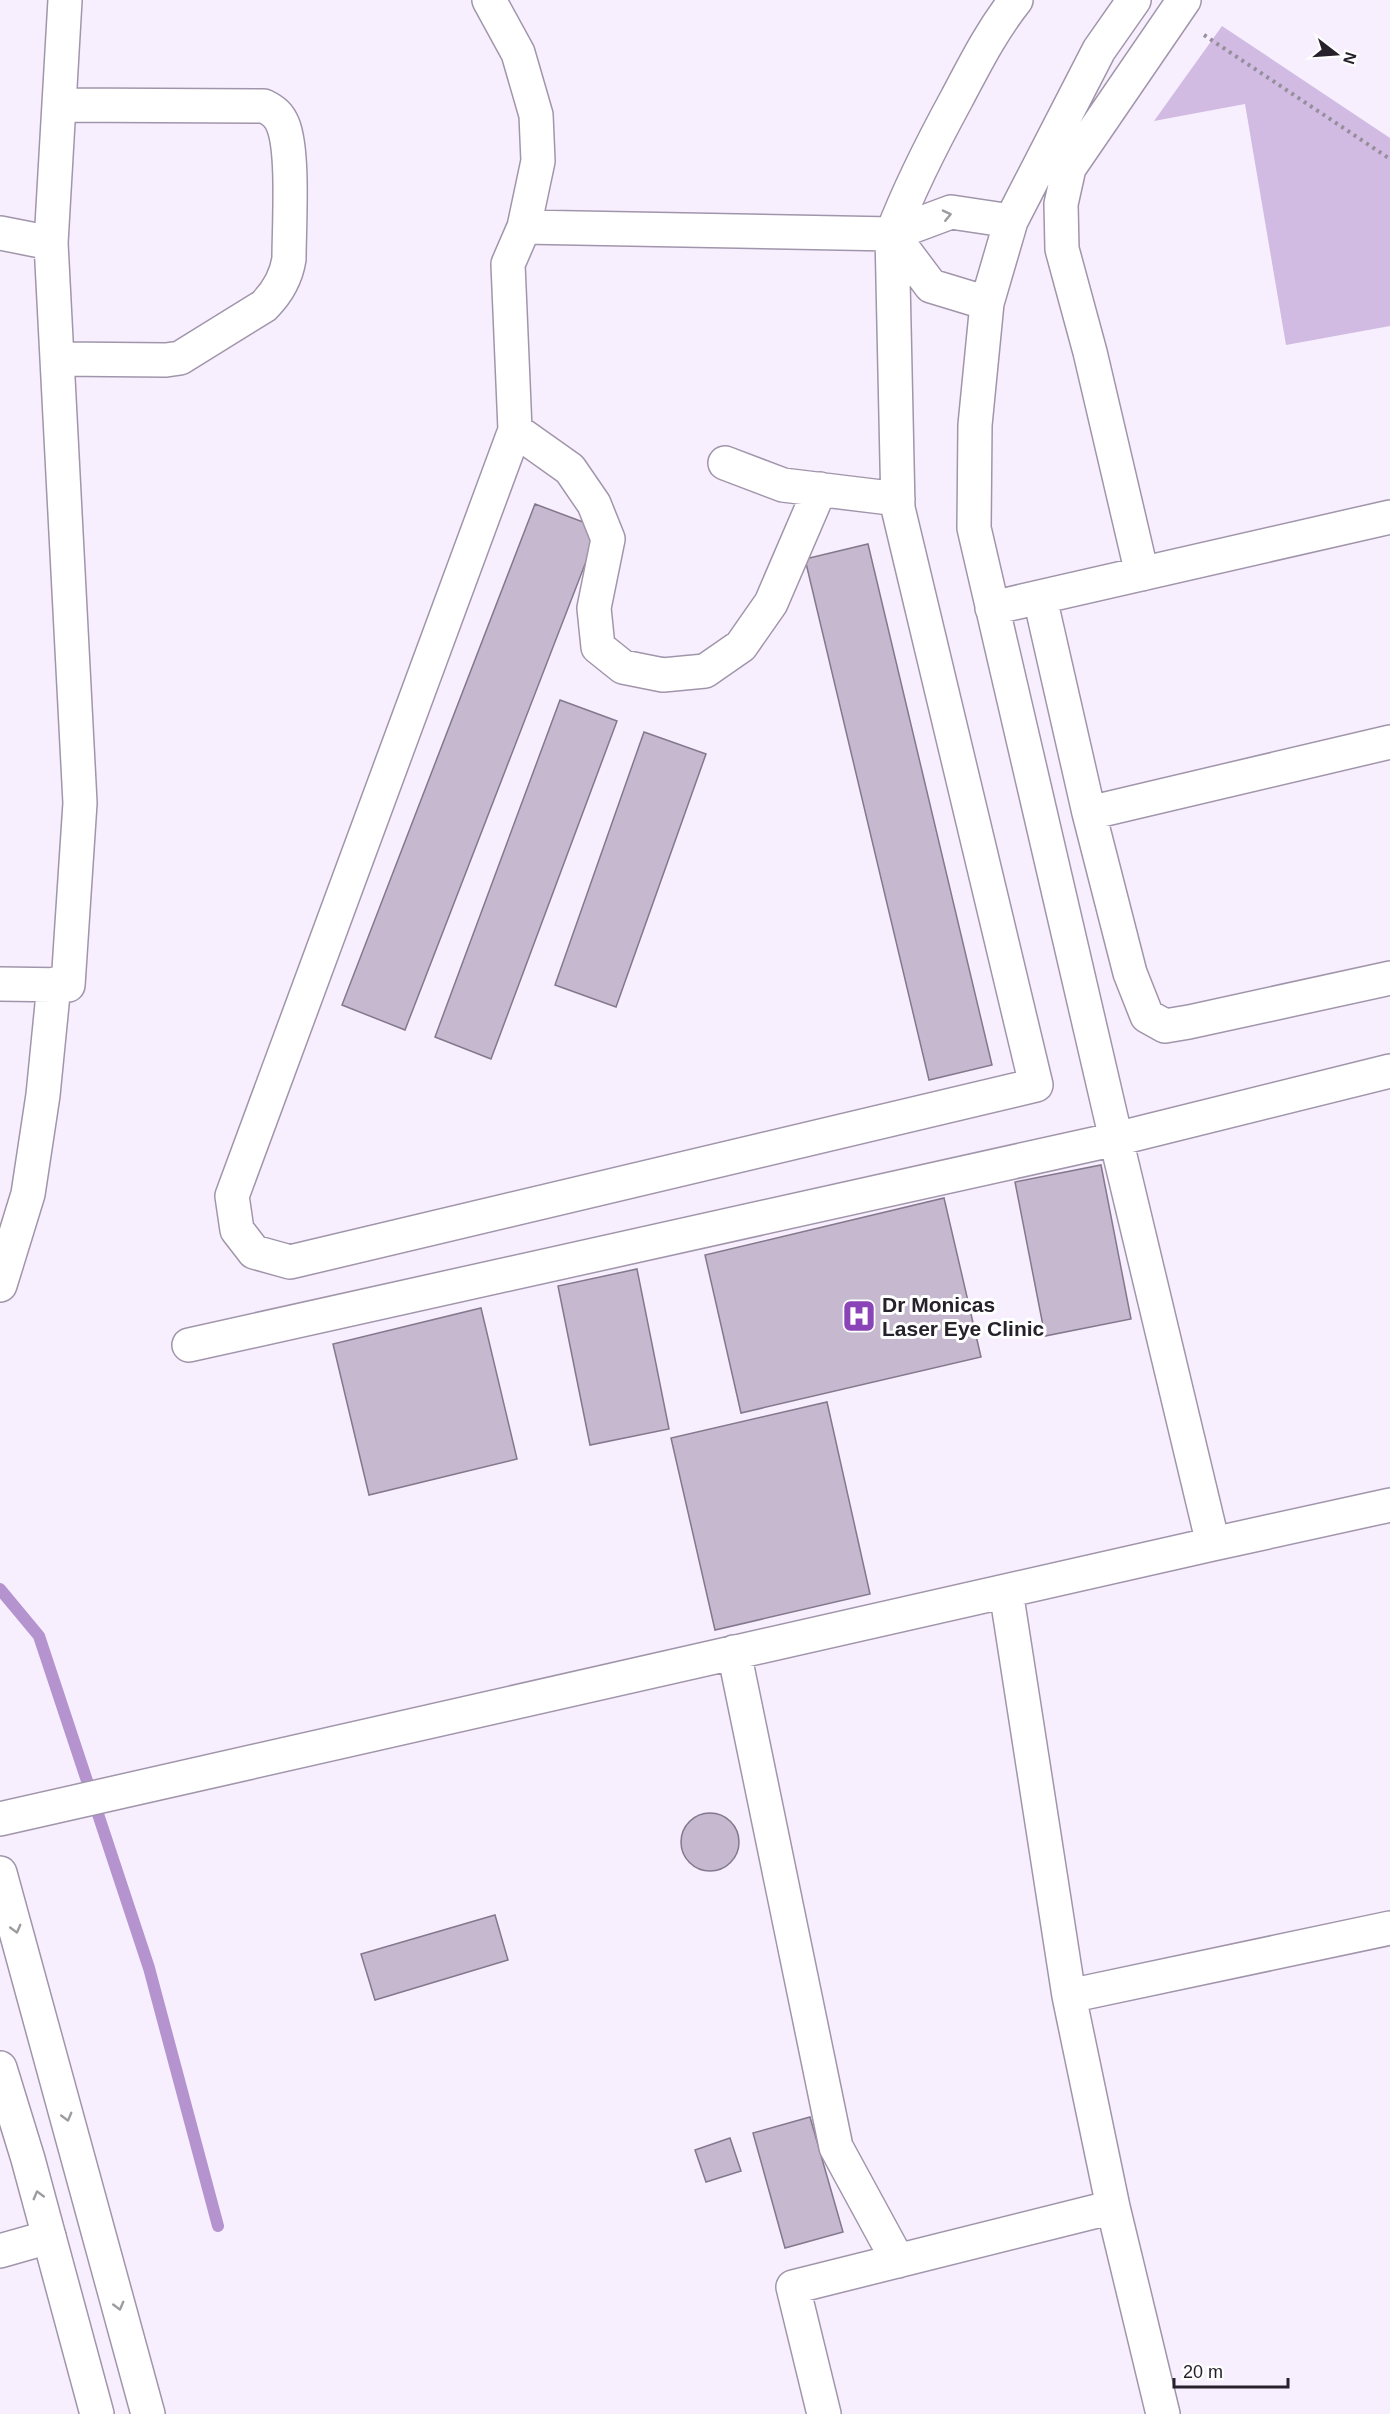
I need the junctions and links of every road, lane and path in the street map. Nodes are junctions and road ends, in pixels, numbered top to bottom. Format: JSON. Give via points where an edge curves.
{"nodes":[{"id":1,"x":65,"y":0,"type":"edge"},
{"id":2,"x":489,"y":0,"type":"edge"},
{"id":3,"x":1016,"y":0,"type":"edge"},
{"id":4,"x":1134,"y":0,"type":"edge"},
{"id":5,"x":1179,"y":7,"type":"edge"},
{"id":6,"x":59,"y":105,"type":"junction"},
{"id":7,"x":1390,"y":159,"type":"edge"},
{"id":8,"x":1011,"y":221,"type":"junction"},
{"id":9,"x":524,"y":226,"type":"junction"},
{"id":10,"x":0,"y":233,"type":"edge"},
{"id":11,"x":892,"y":234,"type":"junction"},
{"id":12,"x":51,"y":243,"type":"junction"},
{"id":13,"x":987,"y":303,"type":"junction"},
{"id":14,"x":57,"y":359,"type":"junction"},
{"id":15,"x":515,"y":430,"type":"junction"},
{"id":16,"x":725,"y":463,"type":"dead end"},
{"id":17,"x":820,"y":489,"type":"junction"},
{"id":18,"x":898,"y":499,"type":"junction"},
{"id":19,"x":1390,"y":517,"type":"edge"},
{"id":20,"x":1142,"y":574,"type":"junction"},
{"id":21,"x":1040,"y":597,"type":"junction"},
{"id":22,"x":992,"y":608,"type":"junction"},
{"id":23,"x":1390,"y":742,"type":"edge"},
{"id":24,"x":1089,"y":813,"type":"junction"},
{"id":25,"x":1390,"y":978,"type":"edge"},
{"id":26,"x":0,"y":984,"type":"edge"},
{"id":27,"x":54,"y":984,"type":"junction"},
{"id":28,"x":1390,"y":1071,"type":"edge"},
{"id":29,"x":1116,"y":1139,"type":"junction"},
{"id":30,"x":0,"y":1285,"type":"edge"},
{"id":31,"x":189,"y":1345,"type":"dead end"},
{"id":32,"x":1390,"y":1505,"type":"edge"},
{"id":33,"x":1213,"y":1544,"type":"junction"},
{"id":34,"x":1006,"y":1590,"type":"junction"},
{"id":35,"x":734,"y":1652,"type":"junction"},
{"id":36,"x":0,"y":1819,"type":"edge"},
{"id":37,"x":0,"y":1873,"type":"edge"},
{"id":38,"x":1390,"y":1928,"type":"edge"},
{"id":39,"x":1069,"y":1996,"type":"junction"},
{"id":40,"x":0,"y":2068,"type":"edge"},
{"id":41,"x":1113,"y":2207,"type":"junction"},
{"id":42,"x":50,"y":2237,"type":"junction"},
{"id":43,"x":0,"y":2251,"type":"edge"},
{"id":44,"x":898,"y":2261,"type":"junction"},
{"id":45,"x":98,"y":2414,"type":"edge"},
{"id":46,"x":148,"y":2414,"type":"edge"},
{"id":47,"x":824,"y":2414,"type":"edge"},
{"id":48,"x":1163,"y":2414,"type":"edge"}],
"edges":[{"from":1,"to":6,"type":"street"},
{"from":2,"to":9,"type":"street","via":[[518,53],[536,115],[538,161]]},
{"from":3,"to":11,"type":"street","via":[[995,26],[953,105]]},
{"from":4,"to":8,"type":"street","via":[[1099,50]]},
{"from":5,"to":7,"type":"path"},
{"from":5,"to":20,"type":"street","via":[[1069,168],[1061,204],[1062,249]]},
{"from":6,"to":12,"type":"street"},
{"from":6,"to":14,"type":"street","via":[[264,106],[275,112],[288,147],[289,259],[287,273],[264,306],[180,358]]},
{"from":11,"to":8,"type":"street","one_way":true,"via":[[951,212]]},
{"from":8,"to":13,"type":"street"},
{"from":9,"to":11,"type":"street"},
{"from":9,"to":15,"type":"street","via":[[508,264]]},
{"from":10,"to":12,"type":"street"},
{"from":11,"to":13,"type":"street","via":[[931,286]]},
{"from":11,"to":18,"type":"street"},
{"from":12,"to":14,"type":"street"},
{"from":13,"to":22,"type":"street","via":[[975,425],[974,528]]},
{"from":14,"to":27,"type":"street","via":[[80,803],[68,985]]},
{"from":15,"to":17,"type":"street","via":[[570,469],[594,504],[608,538],[594,608],[598,647],[622,668],[663,675],[705,671],[741,646],[771,603]]},
{"from":15,"to":18,"type":"street","via":[[232,1196],[237,1230],[254,1252],[290,1262],[1036,1085]]},
{"from":16,"to":17,"type":"street","via":[[783,485]]},
{"from":17,"to":18,"type":"street"},
{"from":19,"to":20,"type":"street"},
{"from":20,"to":21,"type":"street"},
{"from":21,"to":22,"type":"street"},
{"from":21,"to":24,"type":"street"},
{"from":22,"to":29,"type":"street"},
{"from":23,"to":24,"type":"street"},
{"from":24,"to":25,"type":"street","via":[[1130,973],[1147,1016],[1165,1026]]},
{"from":26,"to":27,"type":"street"},
{"from":27,"to":30,"type":"street","via":[[28,1194]]},
{"from":28,"to":29,"type":"street"},
{"from":29,"to":31,"type":"street"},
{"from":29,"to":33,"type":"street"},
{"from":32,"to":33,"type":"street"},
{"from":33,"to":34,"type":"street"},
{"from":34,"to":35,"type":"street"},
{"from":34,"to":39,"type":"street"},
{"from":35,"to":36,"type":"street"},
{"from":35,"to":44,"type":"street","via":[[836,2147]]},
{"from":37,"to":46,"type":"street","one_way":true},
{"from":38,"to":39,"type":"street"},
{"from":39,"to":41,"type":"street"},
{"from":42,"to":40,"type":"street","one_way":true},
{"from":41,"to":44,"type":"street"},
{"from":41,"to":48,"type":"street"},
{"from":42,"to":43,"type":"street"},
{"from":42,"to":45,"type":"street"},
{"from":44,"to":47,"type":"street","via":[[793,2287]]}]}
